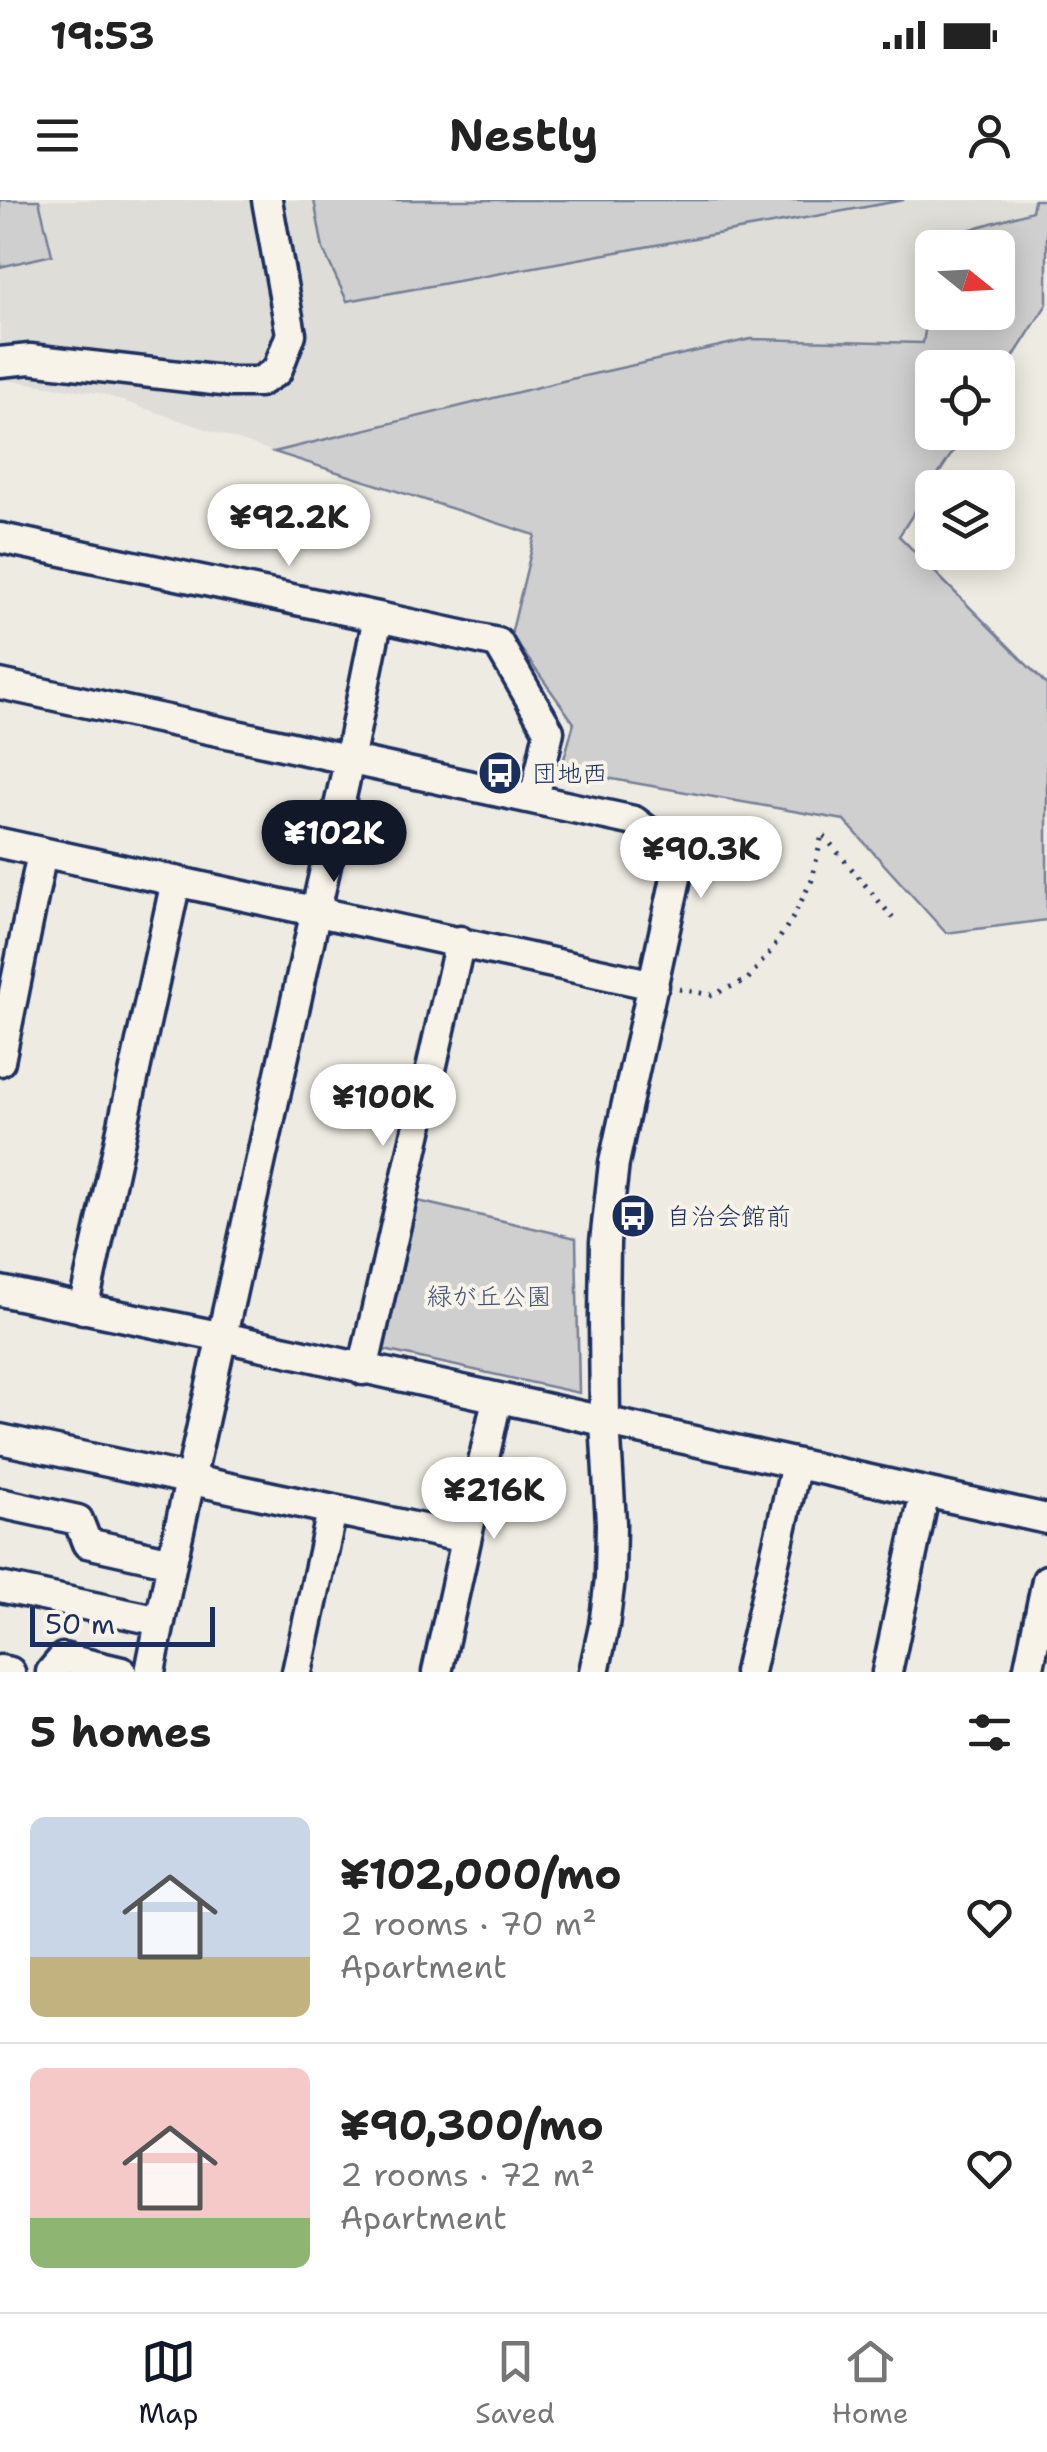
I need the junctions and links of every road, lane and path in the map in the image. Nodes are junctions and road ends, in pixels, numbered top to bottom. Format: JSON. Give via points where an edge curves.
{"nodes":[{"id":1,"x":266,"y":200,"type":"edge"},
{"id":2,"x":0,"y":362,"type":"edge"},
{"id":3,"x":0,"y":538,"type":"edge"},
{"id":4,"x":378,"y":617,"type":"junction"},
{"id":5,"x":0,"y":684,"type":"edge"},
{"id":6,"x":349,"y":761,"type":"junction"},
{"id":7,"x":534,"y":799,"type":"junction"},
{"id":8,"x":0,"y":844,"type":"edge"},
{"id":9,"x":42,"y":853,"type":"junction"},
{"id":10,"x":176,"y":881,"type":"junction"},
{"id":11,"x":316,"y":910,"type":"junction"},
{"id":12,"x":892,"y":918,"type":"dead end"},
{"id":13,"x":460,"y":941,"type":"junction"},
{"id":14,"x":654,"y":984,"type":"junction"},
{"id":15,"x":0,"y":1061,"type":"edge"},
{"id":16,"x":0,"y":1291,"type":"edge"},
{"id":17,"x":83,"y":1309,"type":"junction"},
{"id":18,"x":223,"y":1338,"type":"junction"},
{"id":19,"x":363,"y":1370,"type":"junction"},
{"id":20,"x":497,"y":1399,"type":"junction"},
{"id":21,"x":605,"y":1422,"type":"junction"},
{"id":22,"x":0,"y":1439,"type":"edge"},
{"id":23,"x":796,"y":1464,"type":"junction"},
{"id":24,"x":191,"y":1480,"type":"junction"},
{"id":25,"x":926,"y":1492,"type":"junction"},
{"id":26,"x":0,"y":1503,"type":"edge"},
{"id":27,"x":332,"y":1511,"type":"junction"},
{"id":28,"x":1047,"y":1519,"type":"edge"},
{"id":29,"x":466,"y":1538,"type":"junction"},
{"id":30,"x":172,"y":1562,"type":"junction"},
{"id":31,"x":1047,"y":1580,"type":"edge"},
{"id":32,"x":0,"y":1586,"type":"edge"},
{"id":33,"x":160,"y":1621,"type":"junction"},
{"id":34,"x":0,"y":1670,"type":"edge"},
{"id":35,"x":10,"y":1672,"type":"edge"},
{"id":36,"x":50,"y":1672,"type":"edge"},
{"id":37,"x":122,"y":1672,"type":"edge"},
{"id":38,"x":150,"y":1672,"type":"edge"},
{"id":39,"x":296,"y":1672,"type":"edge"},
{"id":40,"x":437,"y":1672,"type":"edge"},
{"id":41,"x":594,"y":1672,"type":"edge"},
{"id":42,"x":749,"y":1672,"type":"edge"},
{"id":43,"x":887,"y":1672,"type":"edge"},
{"id":44,"x":1028,"y":1672,"type":"edge"}],
"edges":[{"from":1,"to":2,"type":"street","via":[[291,334],[278,371],[259,382],[231,382],[30,359]]},
{"from":3,"to":4,"type":"street"},
{"from":4,"to":6,"type":"street"},
{"from":4,"to":7,"type":"street","via":[[498,644],[549,730]]},
{"from":5,"to":6,"type":"street"},
{"from":6,"to":7,"type":"street"},
{"from":6,"to":11,"type":"street"},
{"from":7,"to":14,"type":"street","via":[[634,821],[669,852],[676,878]]},
{"from":8,"to":9,"type":"street"},
{"from":9,"to":10,"type":"street"},
{"from":9,"to":15,"type":"street"},
{"from":10,"to":11,"type":"street"},
{"from":10,"to":17,"type":"street"},
{"from":11,"to":13,"type":"street"},
{"from":11,"to":18,"type":"street"},
{"from":12,"to":14,"type":"path","via":[[822,835],[812,880],[792,919],[746,980],[712,994]]},
{"from":13,"to":14,"type":"street"},
{"from":13,"to":19,"type":"street"},
{"from":14,"to":21,"type":"street","via":[[614,1163],[605,1242]]},
{"from":16,"to":17,"type":"street"},
{"from":17,"to":18,"type":"street"},
{"from":18,"to":19,"type":"street"},
{"from":18,"to":24,"type":"street"},
{"from":19,"to":20,"type":"street"},
{"from":20,"to":21,"type":"street"},
{"from":20,"to":29,"type":"street"},
{"from":21,"to":23,"type":"street"},
{"from":21,"to":41,"type":"street","via":[[610,1579]]},
{"from":22,"to":24,"type":"street"},
{"from":23,"to":25,"type":"street"},
{"from":23,"to":42,"type":"street"},
{"from":24,"to":27,"type":"street"},
{"from":24,"to":30,"type":"street"},
{"from":25,"to":28,"type":"street"},
{"from":25,"to":43,"type":"street"},
{"from":26,"to":30,"type":"street","via":[[78,1520],[86,1543]]},
{"from":27,"to":29,"type":"street"},
{"from":27,"to":39,"type":"street"},
{"from":29,"to":40,"type":"street"},
{"from":30,"to":33,"type":"street"},
{"from":31,"to":44,"type":"street"},
{"from":32,"to":33,"type":"street"},
{"from":33,"to":38,"type":"street"},
{"from":34,"to":35,"type":"street"},
{"from":36,"to":37,"type":"street","via":[[63,1658]]}]}
